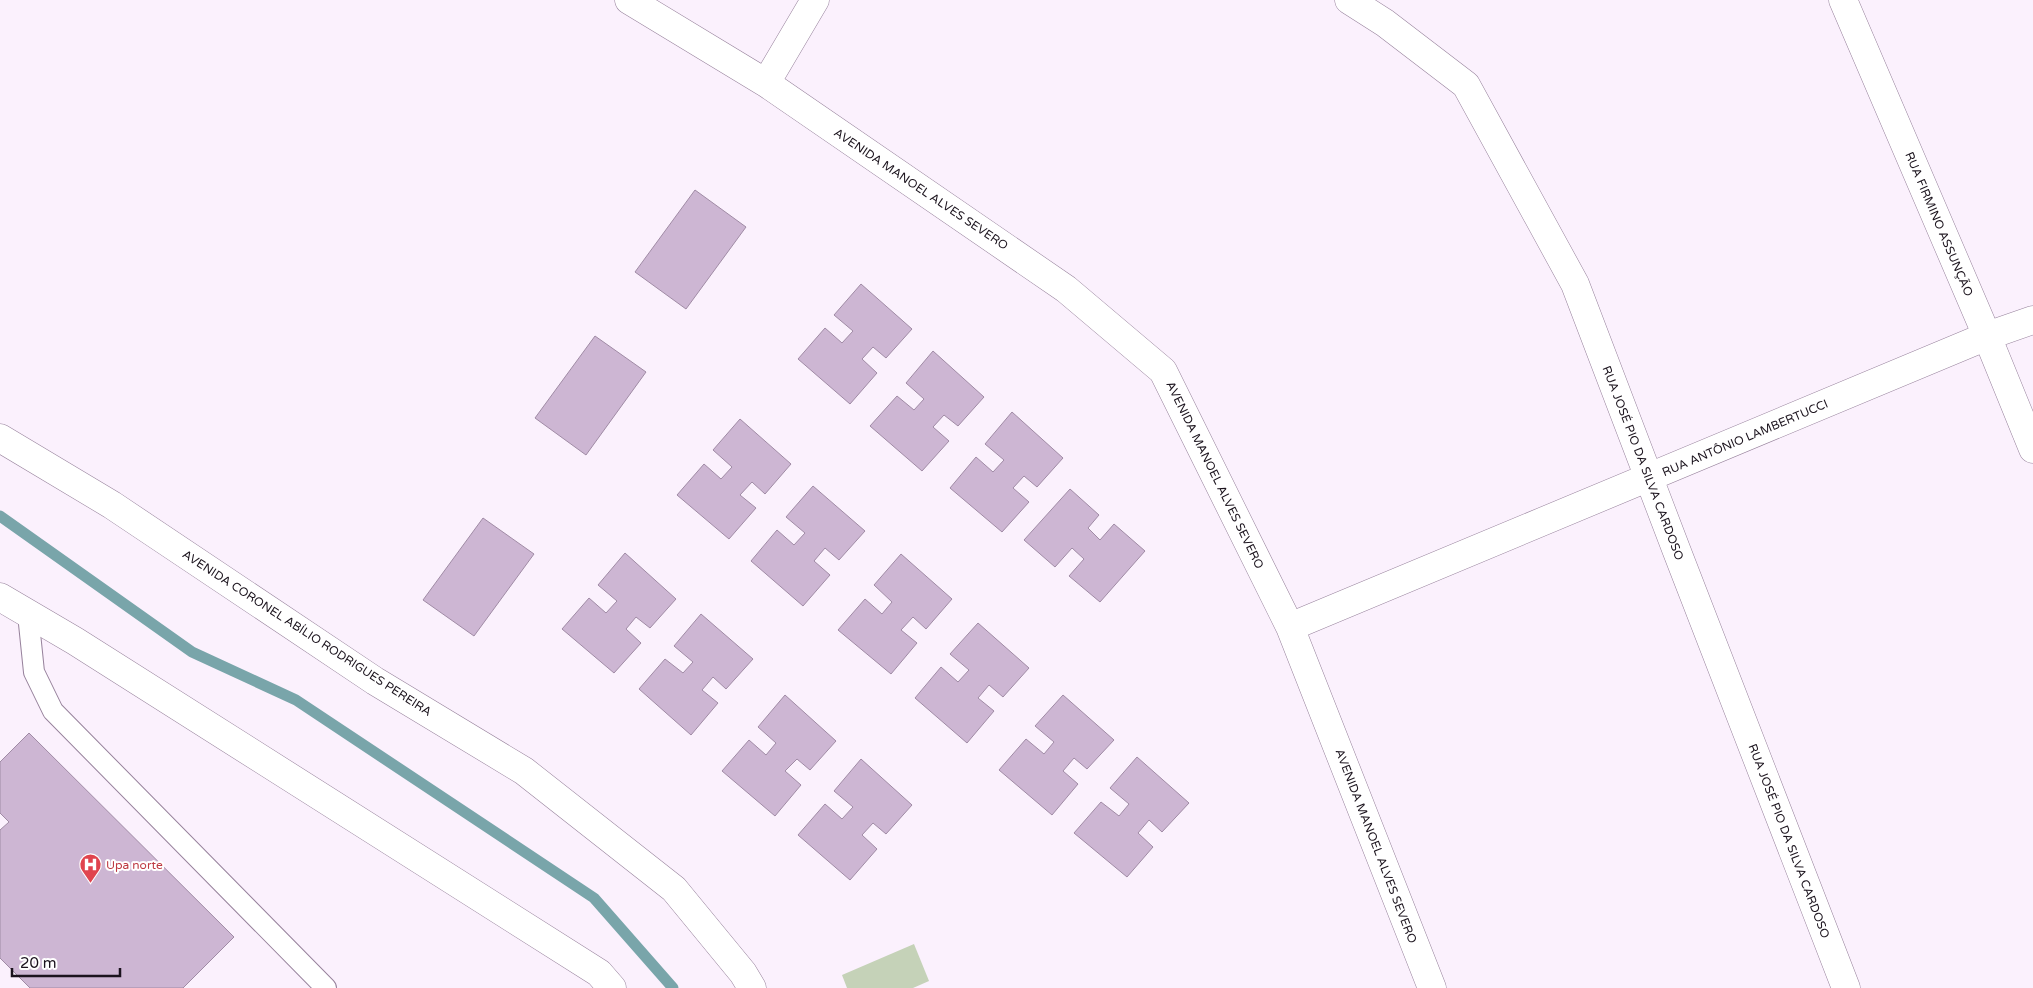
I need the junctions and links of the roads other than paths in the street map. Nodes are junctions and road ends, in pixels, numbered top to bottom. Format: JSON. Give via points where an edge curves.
{"nodes":[{"id":1,"x":630,"y":0,"type":"edge"},
{"id":2,"x":815,"y":0,"type":"edge"},
{"id":3,"x":1349,"y":0,"type":"edge"},
{"id":4,"x":1843,"y":0,"type":"edge"},
{"id":5,"x":766,"y":83,"type":"junction"},
{"id":6,"x":2033,"y":320,"type":"edge"},
{"id":7,"x":1987,"y":336,"type":"junction"},
{"id":8,"x":0,"y":438,"type":"edge"},
{"id":9,"x":2033,"y":449,"type":"edge"},
{"id":10,"x":1649,"y":478,"type":"junction"},
{"id":11,"x":0,"y":597,"type":"edge"},
{"id":12,"x":28,"y":614,"type":"junction"},
{"id":13,"x":1290,"y":627,"type":"junction"},
{"id":14,"x":326,"y":988,"type":"edge"},
{"id":15,"x":612,"y":988,"type":"edge"},
{"id":16,"x":752,"y":988,"type":"edge"},
{"id":17,"x":1432,"y":988,"type":"edge"},
{"id":18,"x":1846,"y":988,"type":"edge"}],
"edges":[{"from":1,"to":5,"type":"street","name":"AVENIDA MANOEL ALVES SEVERO"},
{"from":2,"to":5,"type":"street"},
{"from":3,"to":10,"type":"street","name":"RUA JOSÉ PIO DA SILVA CARDOSO","via":[[1385,23],[1466,85],[1575,284]]},
{"from":4,"to":7,"type":"street","name":"RUA FIRMINO ASSUNÇÃO"},
{"from":5,"to":13,"type":"street","name":"AVENIDA MANOEL ALVES SEVERO","via":[[1066,289],[1163,371]]},
{"from":6,"to":7,"type":"street","name":"RUA ANTÔNIO LAMBERTUCCI"},
{"from":7,"to":9,"type":"street","name":"RUA FIRMINO ASSUNÇÃO"},
{"from":7,"to":10,"type":"street","name":"RUA ANTÔNIO LAMBERTUCCI"},
{"from":8,"to":16,"type":"street","name":"AVENIDA CORONEL ABÍLIO RODRIGUES PEREIRA","via":[[112,505],[375,681],[524,771],[674,889]]},
{"from":10,"to":13,"type":"street","name":"RUA ANTÔNIO LAMBERTUCCI"},
{"from":10,"to":18,"type":"street","name":"RUA JOSÉ PIO DA SILVA CARDOSO"},
{"from":11,"to":12,"type":"street"},
{"from":12,"to":14,"type":"lane","via":[[34,672],[54,711]]},
{"from":12,"to":15,"type":"street","via":[[599,973]]},
{"from":13,"to":17,"type":"street","name":"AVENIDA MANOEL ALVES SEVERO"}]}
